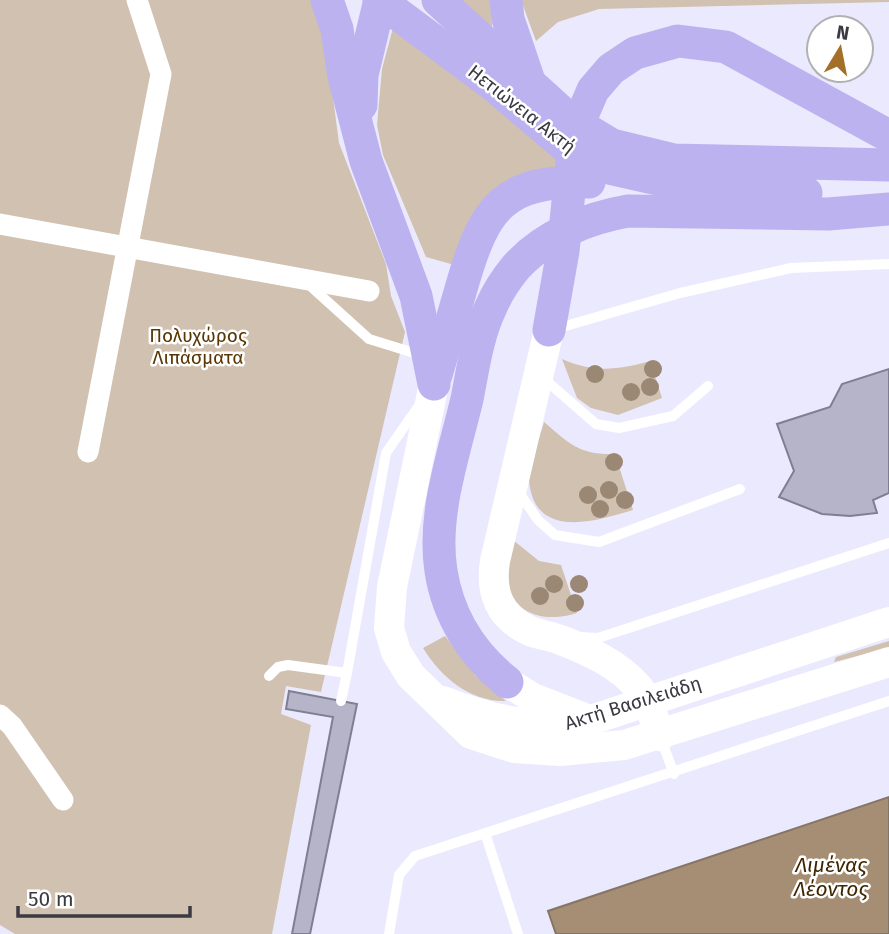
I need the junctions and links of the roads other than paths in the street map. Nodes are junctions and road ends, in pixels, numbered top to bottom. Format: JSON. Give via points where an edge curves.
{"nodes":[{"id":1,"x":137,"y":0,"type":"edge"},
{"id":2,"x":327,"y":0,"type":"edge"},
{"id":3,"x":380,"y":0,"type":"edge"},
{"id":4,"x":438,"y":0,"type":"edge"},
{"id":5,"x":506,"y":0,"type":"edge"},
{"id":6,"x":538,"y":101,"type":"junction"},
{"id":7,"x":360,"y":135,"type":"junction"},
{"id":8,"x":889,"y":136,"type":"edge"},
{"id":9,"x":889,"y":165,"type":"edge"},
{"id":10,"x":634,"y":176,"type":"junction"},
{"id":11,"x":889,"y":195,"type":"edge"},
{"id":12,"x":889,"y":209,"type":"edge"},
{"id":13,"x":0,"y":224,"type":"edge"},
{"id":14,"x":127,"y":248,"type":"junction"},
{"id":15,"x":889,"y":264,"type":"edge"},
{"id":16,"x":302,"y":279,"type":"junction"},
{"id":17,"x":369,"y":291,"type":"dead end"},
{"id":18,"x":549,"y":330,"type":"junction"},
{"id":19,"x":431,"y":371,"type":"junction"},
{"id":20,"x":540,"y":376,"type":"junction"},
{"id":21,"x":708,"y":386,"type":"dead end"},
{"id":22,"x":88,"y":452,"type":"dead end"},
{"id":23,"x":514,"y":485,"type":"junction"},
{"id":24,"x":740,"y":489,"type":"dead end"},
{"id":25,"x":889,"y":543,"type":"edge"},
{"id":26,"x":889,"y":622,"type":"edge"},
{"id":27,"x":547,"y":634,"type":"junction"},
{"id":28,"x":889,"y":662,"type":"edge"},
{"id":29,"x":347,"y":673,"type":"junction"},
{"id":30,"x":269,"y":676,"type":"dead end"},
{"id":31,"x":507,"y":682,"type":"joint"},
{"id":32,"x":436,"y":699,"type":"junction"},
{"id":33,"x":341,"y":701,"type":"dead end"},
{"id":34,"x":647,"y":701,"type":"junction"},
{"id":35,"x":889,"y":701,"type":"edge"},
{"id":36,"x":0,"y":715,"type":"edge"},
{"id":37,"x":590,"y":720,"type":"junction"},
{"id":38,"x":660,"y":736,"type":"junction"},
{"id":39,"x":674,"y":774,"type":"junction"},
{"id":40,"x":63,"y":800,"type":"dead end"},
{"id":41,"x":486,"y":835,"type":"junction"},
{"id":42,"x":389,"y":934,"type":"edge"},
{"id":43,"x":518,"y":934,"type":"edge"}],
"edges":[{"from":1,"to":14,"type":"street","via":[[161,74]]},
{"from":2,"to":7,"type":"main road"},
{"from":3,"to":6,"type":"main road","name":"Ηετιώνεια Ακτή","via":[[492,84]]},
{"from":3,"to":7,"type":"main road","via":[[362,75]]},
{"from":4,"to":6,"type":"main road","name":"Ηετιώνεια Ακτή"},
{"from":5,"to":6,"type":"main road","via":[[508,19]]},
{"from":6,"to":9,"type":"main road","name":"Ηετιώνεια Ακτή","via":[[599,139],[658,158]]},
{"from":6,"to":10,"type":"main road","name":"Ηετιώνεια Ακτή","via":[[570,150]]},
{"from":7,"to":19,"type":"main road","via":[[408,271]]},
{"from":8,"to":18,"type":"main road","via":[[726,47],[678,41],[635,53],[611,69],[593,90],[576,132]]},
{"from":10,"to":11,"type":"main road","name":"Ηετιώνεια Ακτή","via":[[688,186]]},
{"from":10,"to":19,"type":"main road","via":[[547,184],[525,190],[493,210],[477,236]]},
{"from":12,"to":31,"type":"main road","via":[[817,214],[628,211],[603,215],[554,237],[517,267],[501,287],[482,329],[444,501],[441,571],[461,629],[486,664]]},
{"from":13,"to":14,"type":"street"},
{"from":14,"to":16,"type":"street"},
{"from":14,"to":22,"type":"street"},
{"from":15,"to":18,"type":"lane","via":[[791,268]]},
{"from":16,"to":17,"type":"street"},
{"from":16,"to":19,"type":"lane","via":[[369,339]]},
{"from":18,"to":20,"type":"street"},
{"from":19,"to":29,"type":"lane","via":[[386,453]]},
{"from":19,"to":32,"type":"street","via":[[388,614],[392,642],[404,667]]},
{"from":20,"to":21,"type":"lane","via":[[596,424],[619,428],[673,416]]},
{"from":20,"to":23,"type":"street"},
{"from":23,"to":24,"type":"lane","via":[[538,520],[555,535],[599,542]]},
{"from":23,"to":27,"type":"street","via":[[492,583],[496,600],[508,615],[532,632]]},
{"from":25,"to":27,"type":"lane","via":[[598,638]]},
{"from":26,"to":34,"type":"street","name":"Ακτή Βασιλειάδη"},
{"from":27,"to":34,"type":"street","via":[[616,667]]},
{"from":28,"to":38,"type":"street","name":"Ακτή Βασιλειάδη"},
{"from":29,"to":30,"type":"lane","via":[[288,665]]},
{"from":29,"to":33,"type":"lane"},
{"from":31,"to":37,"type":"street","via":[[533,698]]},
{"from":32,"to":37,"type":"street","name":"Ακτή Βασιλειάδη","via":[[483,717],[520,724],[556,726]]},
{"from":32,"to":38,"type":"street","name":"Ακτή Βασιλειάδη","via":[[471,734],[501,746],[597,749]]},
{"from":34,"to":37,"type":"street","name":"Ακτή Βασιλειάδη"},
{"from":34,"to":38,"type":"street"},
{"from":35,"to":39,"type":"lane"},
{"from":36,"to":40,"type":"street"},
{"from":38,"to":39,"type":"lane"},
{"from":39,"to":41,"type":"lane"},
{"from":41,"to":42,"type":"lane","via":[[415,856],[399,875]]},
{"from":41,"to":43,"type":"lane"}]}
